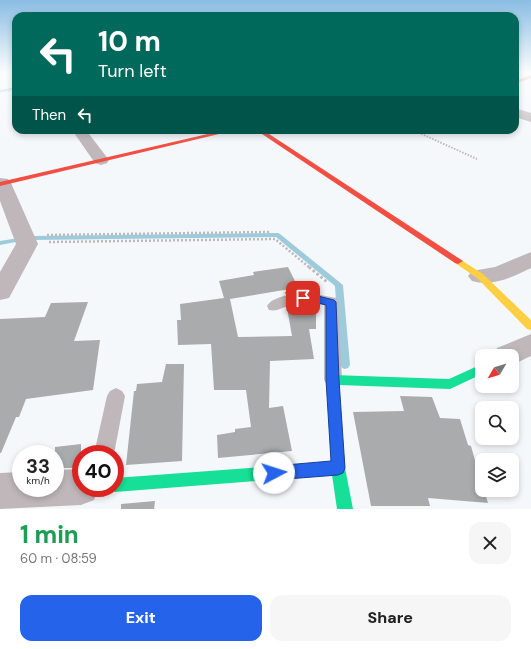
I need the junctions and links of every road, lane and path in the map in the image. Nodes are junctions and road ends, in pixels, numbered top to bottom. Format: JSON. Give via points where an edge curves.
{"nodes":[{"id":1,"x":519,"y":114,"type":"edge"},
{"id":2,"x":531,"y":118,"type":"edge"},
{"id":3,"x":82,"y":134,"type":"edge"},
{"id":4,"x":215,"y":134,"type":"edge"},
{"id":5,"x":265,"y":134,"type":"edge"},
{"id":6,"x":422,"y":134,"type":"edge"},
{"id":7,"x":478,"y":159,"type":"dead end"},
{"id":8,"x":101,"y":160,"type":"junction"},
{"id":9,"x":1,"y":183,"type":"edge"},
{"id":10,"x":269,"y":232,"type":"dead end"},
{"id":11,"x":25,"y":239,"type":"junction"},
{"id":12,"x":531,"y":259,"type":"edge"},
{"id":13,"x":480,"y":276,"type":"junction"},
{"id":14,"x":0,"y":292,"type":"edge"},
{"id":15,"x":331,"y":302,"type":"junction"},
{"id":16,"x":274,"y":306,"type":"dead end"},
{"id":17,"x":531,"y":326,"type":"edge"},
{"id":18,"x":531,"y":344,"type":"edge"},
{"id":19,"x":519,"y":350,"type":"edge"},
{"id":20,"x":475,"y":372,"type":"edge"},
{"id":21,"x":333,"y":380,"type":"junction"},
{"id":22,"x":116,"y":396,"type":"dead end"},
{"id":23,"x":106,"y":445,"type":"edge"},
{"id":24,"x":338,"y":468,"type":"junction"},
{"id":25,"x":124,"y":484,"type":"edge"},
{"id":26,"x":72,"y":487,"type":"edge"},
{"id":27,"x":0,"y":491,"type":"edge"},
{"id":28,"x":345,"y":509,"type":"edge"}],
"edges":[{"from":1,"to":2,"type":"street"},
{"from":3,"to":8,"type":"street"},
{"from":4,"to":8,"type":"street"},
{"from":5,"to":13,"type":"street"},
{"from":6,"to":7,"type":"path"},
{"from":8,"to":9,"type":"street"},
{"from":9,"to":11,"type":"street"},
{"from":10,"to":11,"type":"path"},
{"from":11,"to":14,"type":"street"},
{"from":11,"to":15,"type":"path","via":[[275,239],[327,282]]},
{"from":12,"to":13,"type":"street","via":[[499,274]]},
{"from":13,"to":17,"type":"street"},
{"from":15,"to":16,"type":"lane","via":[[314,298],[291,298]]},
{"from":15,"to":21,"type":"lane"},
{"from":18,"to":19,"type":"street"},
{"from":20,"to":21,"type":"street","via":[[450,384]]},
{"from":21,"to":24,"type":"street"},
{"from":22,"to":23,"type":"lane"},
{"from":24,"to":25,"type":"street"},
{"from":24,"to":28,"type":"street"},
{"from":26,"to":27,"type":"street"}]}
